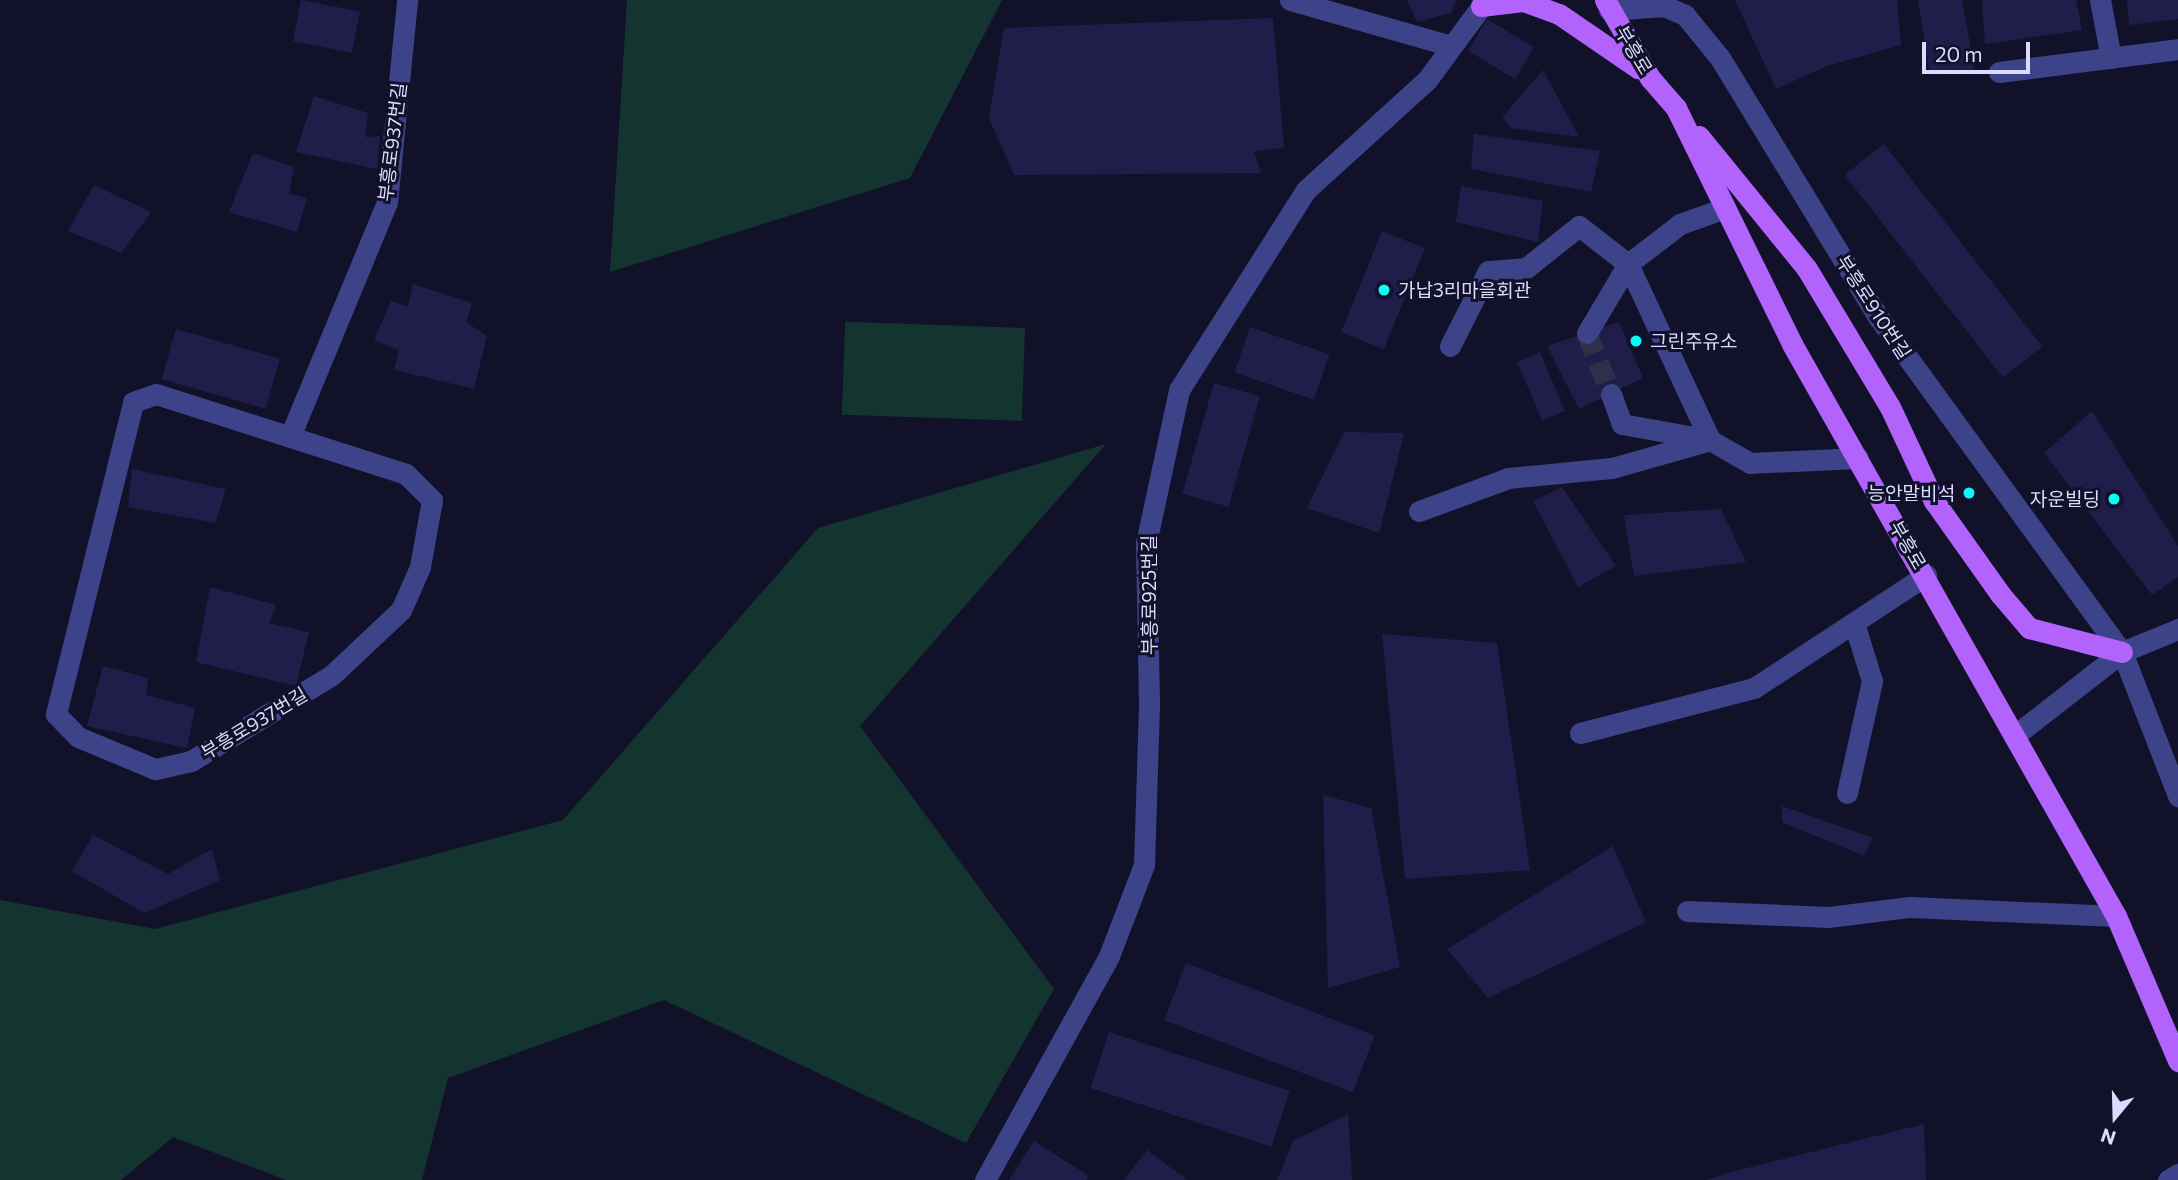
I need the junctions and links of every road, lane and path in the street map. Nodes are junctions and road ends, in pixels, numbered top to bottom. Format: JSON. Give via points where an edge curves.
{"nodes":[{"id":1,"x":407,"y":0,"type":"edge"},
{"id":2,"x":1290,"y":0,"type":"edge"},
{"id":3,"x":2100,"y":0,"type":"edge"},
{"id":4,"x":1483,"y":3,"type":"edge"},
{"id":5,"x":1607,"y":5,"type":"edge"},
{"id":6,"x":1452,"y":46,"type":"junction"},
{"id":7,"x":2178,"y":49,"type":"edge"},
{"id":8,"x":2111,"y":58,"type":"junction"},
{"id":9,"x":1999,"y":72,"type":"dead end"},
{"id":10,"x":1650,"y":78,"type":"junction"},
{"id":11,"x":1676,"y":108,"type":"junction"},
{"id":12,"x":1725,"y":208,"type":"junction"},
{"id":13,"x":1628,"y":264,"type":"junction"},
{"id":14,"x":1587,"y":333,"type":"dead end"},
{"id":15,"x":1450,"y":346,"type":"dead end"},
{"id":16,"x":1611,"y":394,"type":"tunnel mouth"},
{"id":17,"x":291,"y":434,"type":"junction"},
{"id":18,"x":1710,"y":440,"type":"junction"},
{"id":19,"x":1858,"y":458,"type":"junction"},
{"id":20,"x":1419,"y":511,"type":"dead end"},
{"id":21,"x":1926,"y":575,"type":"junction"},
{"id":22,"x":1854,"y":623,"type":"junction"},
{"id":23,"x":2178,"y":629,"type":"edge"},
{"id":24,"x":2122,"y":652,"type":"junction"},
{"id":25,"x":1580,"y":733,"type":"dead end"},
{"id":26,"x":2014,"y":736,"type":"junction"},
{"id":27,"x":1847,"y":793,"type":"dead end"},
{"id":28,"x":2178,"y":796,"type":"edge"},
{"id":29,"x":1687,"y":911,"type":"dead end"},
{"id":30,"x":2116,"y":916,"type":"junction"},
{"id":31,"x":2178,"y":1061,"type":"edge"},
{"id":32,"x":2178,"y":1174,"type":"edge"},
{"id":33,"x":985,"y":1180,"type":"edge"},
{"id":34,"x":2168,"y":1180,"type":"edge"}],
"edges":[{"from":1,"to":17,"type":"street","name":"부흥로937번길","via":[[387,202]]},
{"from":2,"to":6,"type":"street"},
{"from":3,"to":8,"type":"street"},
{"from":4,"to":6,"type":"street","name":"부흥로925번길"},
{"from":4,"to":10,"type":"main road","via":[[1523,1],[1559,14]]},
{"from":5,"to":10,"type":"main road","name":"부흥로"},
{"from":5,"to":24,"type":"street","name":"부흥로910번길","via":[[1664,6],[1685,15],[1720,58],[1879,318]]},
{"from":6,"to":33,"type":"street","name":"부흥로925번길","via":[[1427,80],[1306,190],[1179,390],[1146,543],[1149,703],[1144,865],[1109,956]]},
{"from":7,"to":8,"type":"street"},
{"from":8,"to":9,"type":"street"},
{"from":10,"to":11,"type":"main road","name":"부흥로"},
{"from":11,"to":12,"type":"main road","name":"부흥로"},
{"from":11,"to":24,"type":"main road","via":[[1807,269],[1890,407],[1934,501],[2000,594],[2029,628]]},
{"from":12,"to":13,"type":"street","via":[[1680,224]]},
{"from":12,"to":19,"type":"main road","name":"부흥로","via":[[1792,344]]},
{"from":13,"to":14,"type":"street"},
{"from":13,"to":15,"type":"street","via":[[1579,226],[1525,268],[1488,271]]},
{"from":13,"to":18,"type":"street"},
{"from":16,"to":18,"type":"street","via":[[1622,424]]},
{"from":17,"to":17,"type":"street","name":"부흥로937번길","via":[[156,394],[133,402],[57,714],[78,737],[155,769],[191,761],[332,675],[401,610],[421,567],[432,500],[406,474]]},
{"from":18,"to":19,"type":"street","via":[[1750,463]]},
{"from":18,"to":20,"type":"street","via":[[1612,468],[1508,478]]},
{"from":19,"to":21,"type":"main road","name":"부흥로"},
{"from":21,"to":22,"type":"street"},
{"from":21,"to":26,"type":"main road","name":"부흥로"},
{"from":22,"to":25,"type":"street","via":[[1754,688]]},
{"from":22,"to":27,"type":"street","via":[[1872,681]]},
{"from":23,"to":24,"type":"street"},
{"from":24,"to":26,"type":"street"},
{"from":24,"to":28,"type":"street","name":"부흥로910번길"},
{"from":26,"to":30,"type":"main road","name":"부흥로"},
{"from":29,"to":30,"type":"street","via":[[1828,917],[1910,907]]},
{"from":30,"to":31,"type":"main road","name":"부흥로"},
{"from":32,"to":34,"type":"street"}]}
